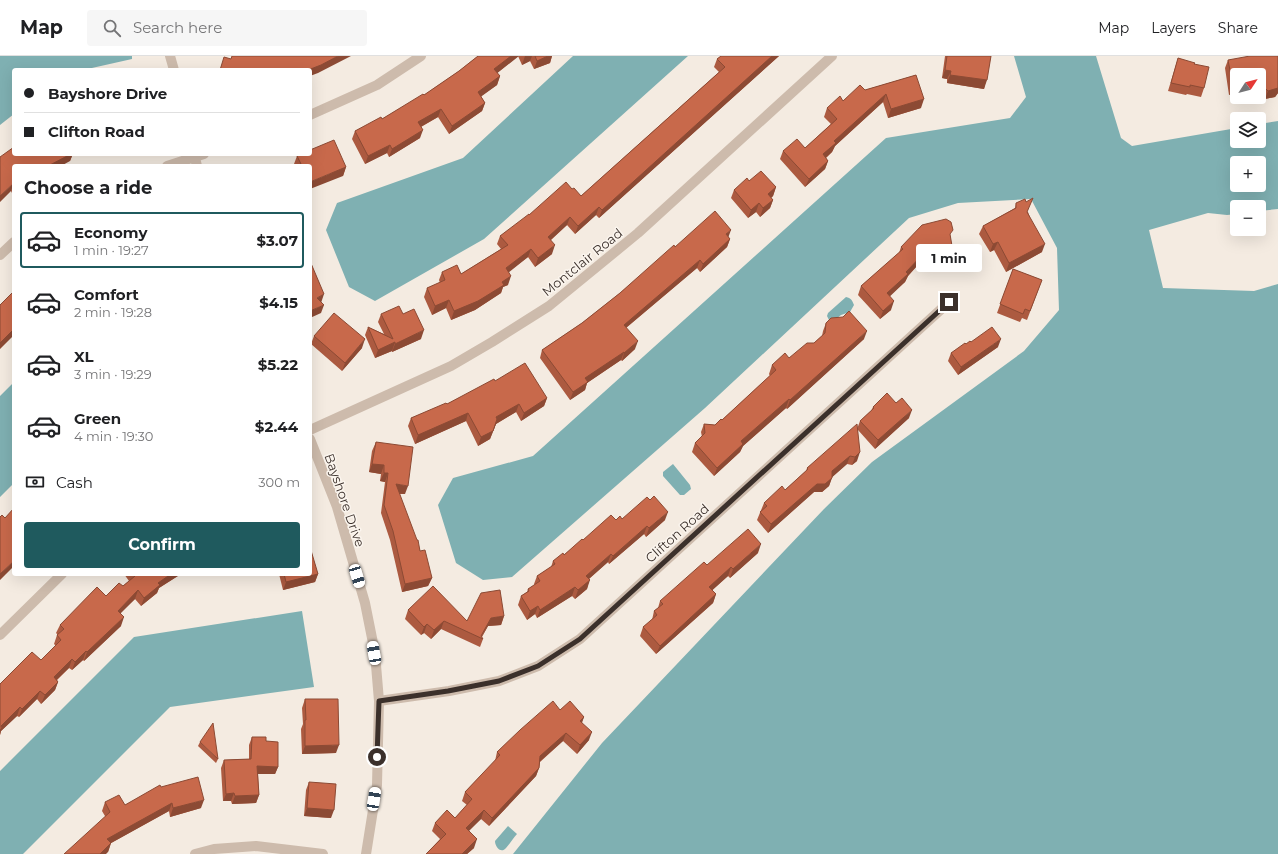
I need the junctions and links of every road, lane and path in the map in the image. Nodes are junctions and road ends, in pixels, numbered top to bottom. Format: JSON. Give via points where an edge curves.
{"nodes":[{"id":1,"x":170,"y":56,"type":"edge"},
{"id":2,"x":421,"y":56,"type":"edge"},
{"id":3,"x":832,"y":56,"type":"edge"},
{"id":4,"x":173,"y":68,"type":"edge"},
{"id":5,"x":312,"y":114,"type":"edge"},
{"id":6,"x":197,"y":158,"type":"edge"},
{"id":7,"x":174,"y":164,"type":"edge"},
{"id":8,"x":12,"y":244,"type":"edge"},
{"id":9,"x":0,"y":255,"type":"edge"},
{"id":10,"x":949,"y":302,"type":"dead end"},
{"id":11,"x":312,"y":429,"type":"edge"},
{"id":12,"x":312,"y":444,"type":"edge"},
{"id":13,"x":60,"y":576,"type":"edge"},
{"id":14,"x":0,"y":635,"type":"edge"},
{"id":15,"x":379,"y":701,"type":"junction"},
{"id":16,"x":195,"y":854,"type":"edge"},
{"id":17,"x":323,"y":854,"type":"edge"},
{"id":18,"x":366,"y":854,"type":"edge"}],
"edges":[{"from":1,"to":4,"type":"street"},
{"from":2,"to":5,"type":"street","via":[[377,85]]},
{"from":3,"to":11,"type":"street","name":"Montclair Road","via":[[638,233],[549,306],[451,366]]},
{"from":6,"to":7,"type":"street"},
{"from":8,"to":9,"type":"street"},
{"from":10,"to":15,"type":"street","name":"Clifton Road","via":[[580,639],[538,666],[499,681]]},
{"from":12,"to":15,"type":"street","name":"Bayshore Drive","via":[[337,507],[365,603]]},
{"from":13,"to":14,"type":"street"},
{"from":15,"to":18,"type":"street","name":"Bayshore Drive","via":[[377,785]]},
{"from":16,"to":17,"type":"street","via":[[214,849],[256,846]]}]}
